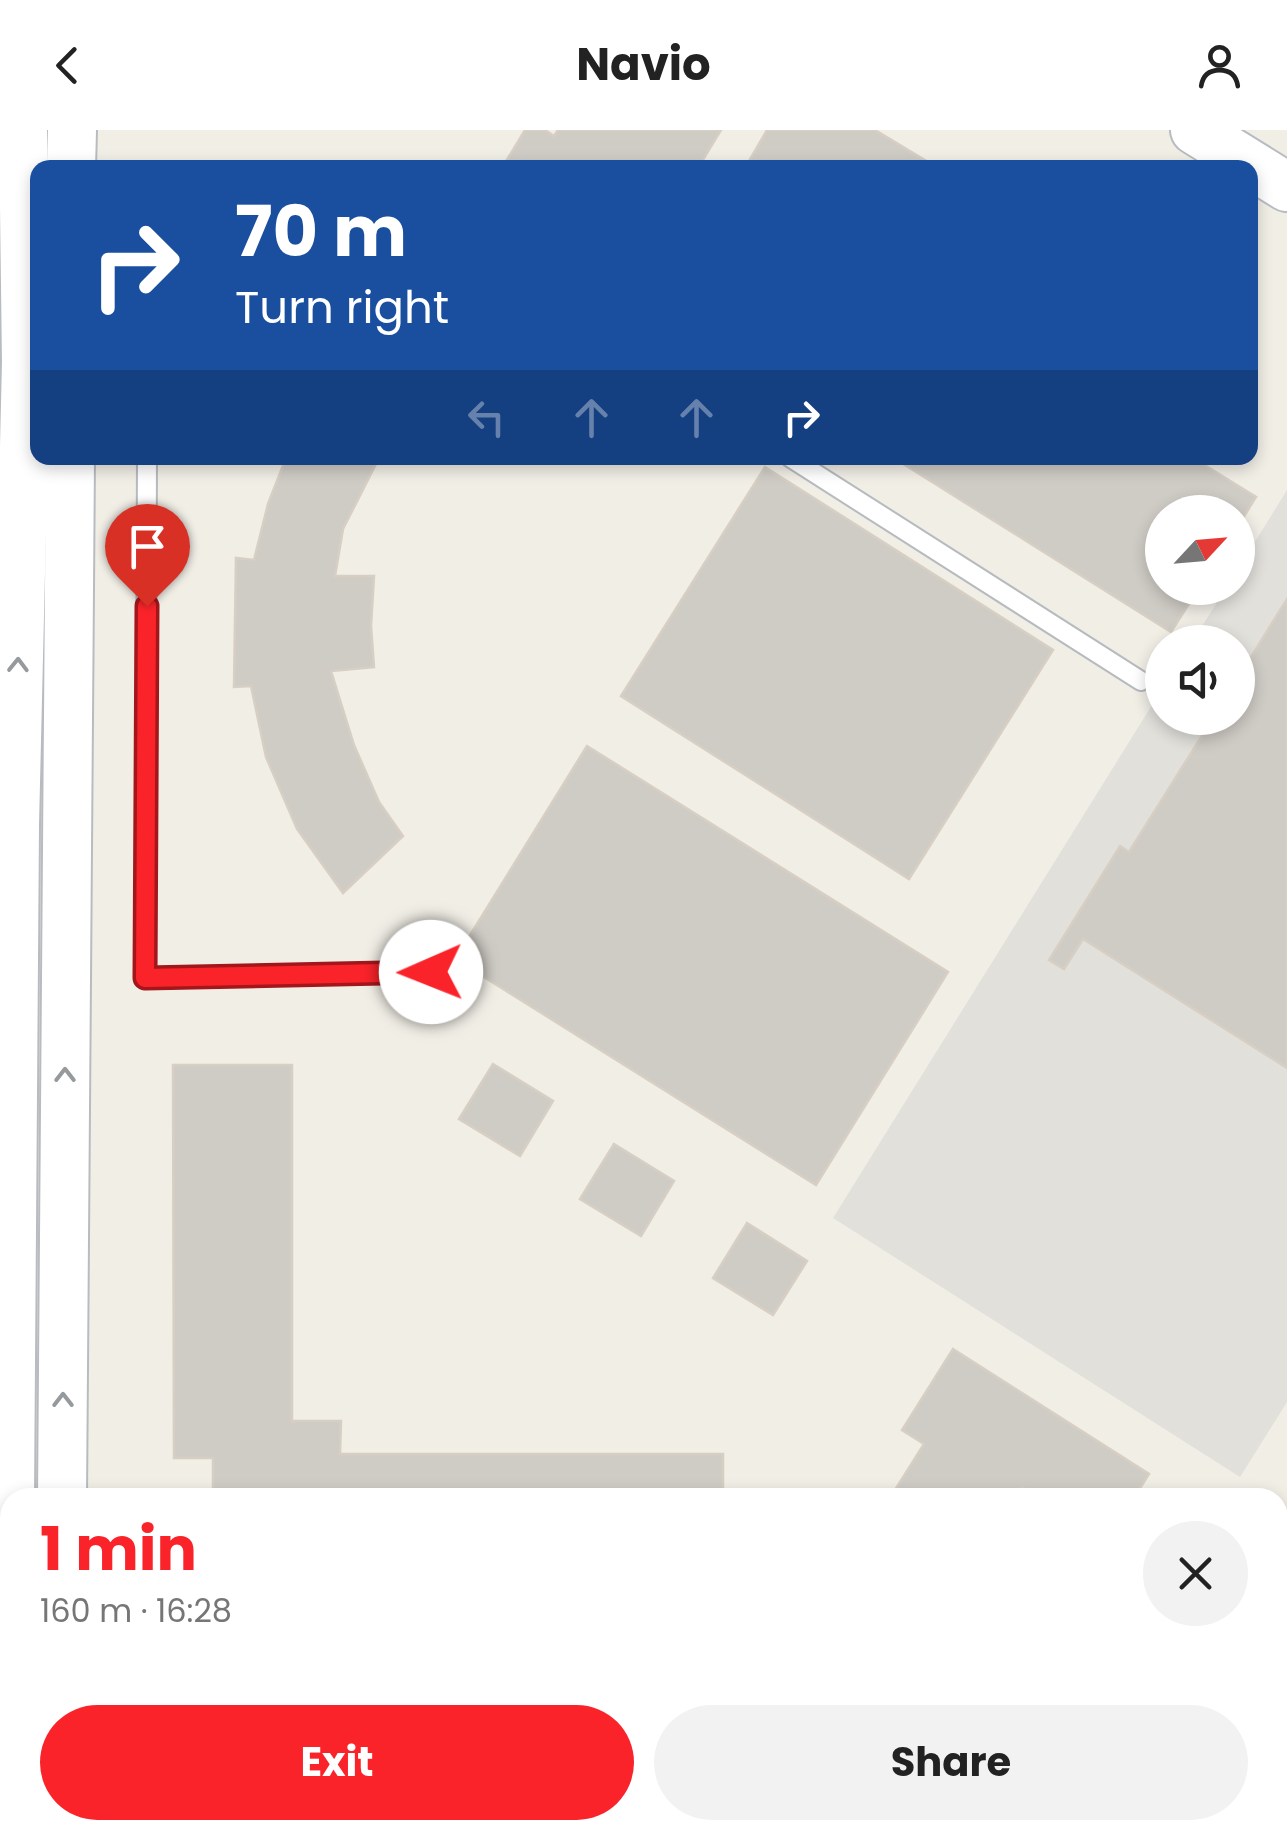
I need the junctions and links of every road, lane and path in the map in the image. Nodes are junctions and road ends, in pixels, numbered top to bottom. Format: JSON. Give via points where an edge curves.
{"nodes":[{"id":1,"x":23,"y":130,"type":"edge"},
{"id":2,"x":72,"y":130,"type":"edge"},
{"id":3,"x":1195,"y":130,"type":"edge"},
{"id":4,"x":71,"y":160,"type":"edge"},
{"id":5,"x":1243,"y":160,"type":"edge"},
{"id":6,"x":1258,"y":170,"type":"edge"},
{"id":7,"x":1287,"y":188,"type":"edge"},
{"id":8,"x":30,"y":324,"type":"edge"},
{"id":9,"x":30,"y":447,"type":"edge"},
{"id":10,"x":147,"y":465,"type":"edge"},
{"id":11,"x":801,"y":465,"type":"edge"},
{"id":12,"x":65,"y":470,"type":"edge"},
{"id":13,"x":1141,"y":681,"type":"dead end"},
{"id":14,"x":66,"y":895,"type":"junction"},
{"id":15,"x":431,"y":972,"type":"dead end"},
{"id":16,"x":14,"y":994,"type":"junction"},
{"id":17,"x":10,"y":1488,"type":"edge"},
{"id":18,"x":62,"y":1488,"type":"edge"}],
"edges":[{"from":1,"to":8,"type":"main road"},
{"from":2,"to":4,"type":"main road"},
{"from":3,"to":5,"type":"main road"},
{"from":6,"to":7,"type":"main road"},
{"from":16,"to":9,"type":"main road","one_way":true},
{"from":10,"to":15,"type":"lane","via":[[145,978]]},
{"from":11,"to":13,"type":"lane"},
{"from":12,"to":14,"type":"main road"},
{"from":14,"to":16,"type":"main road"},
{"from":18,"to":14,"type":"main road","one_way":true},
{"from":16,"to":17,"type":"main road"}]}
